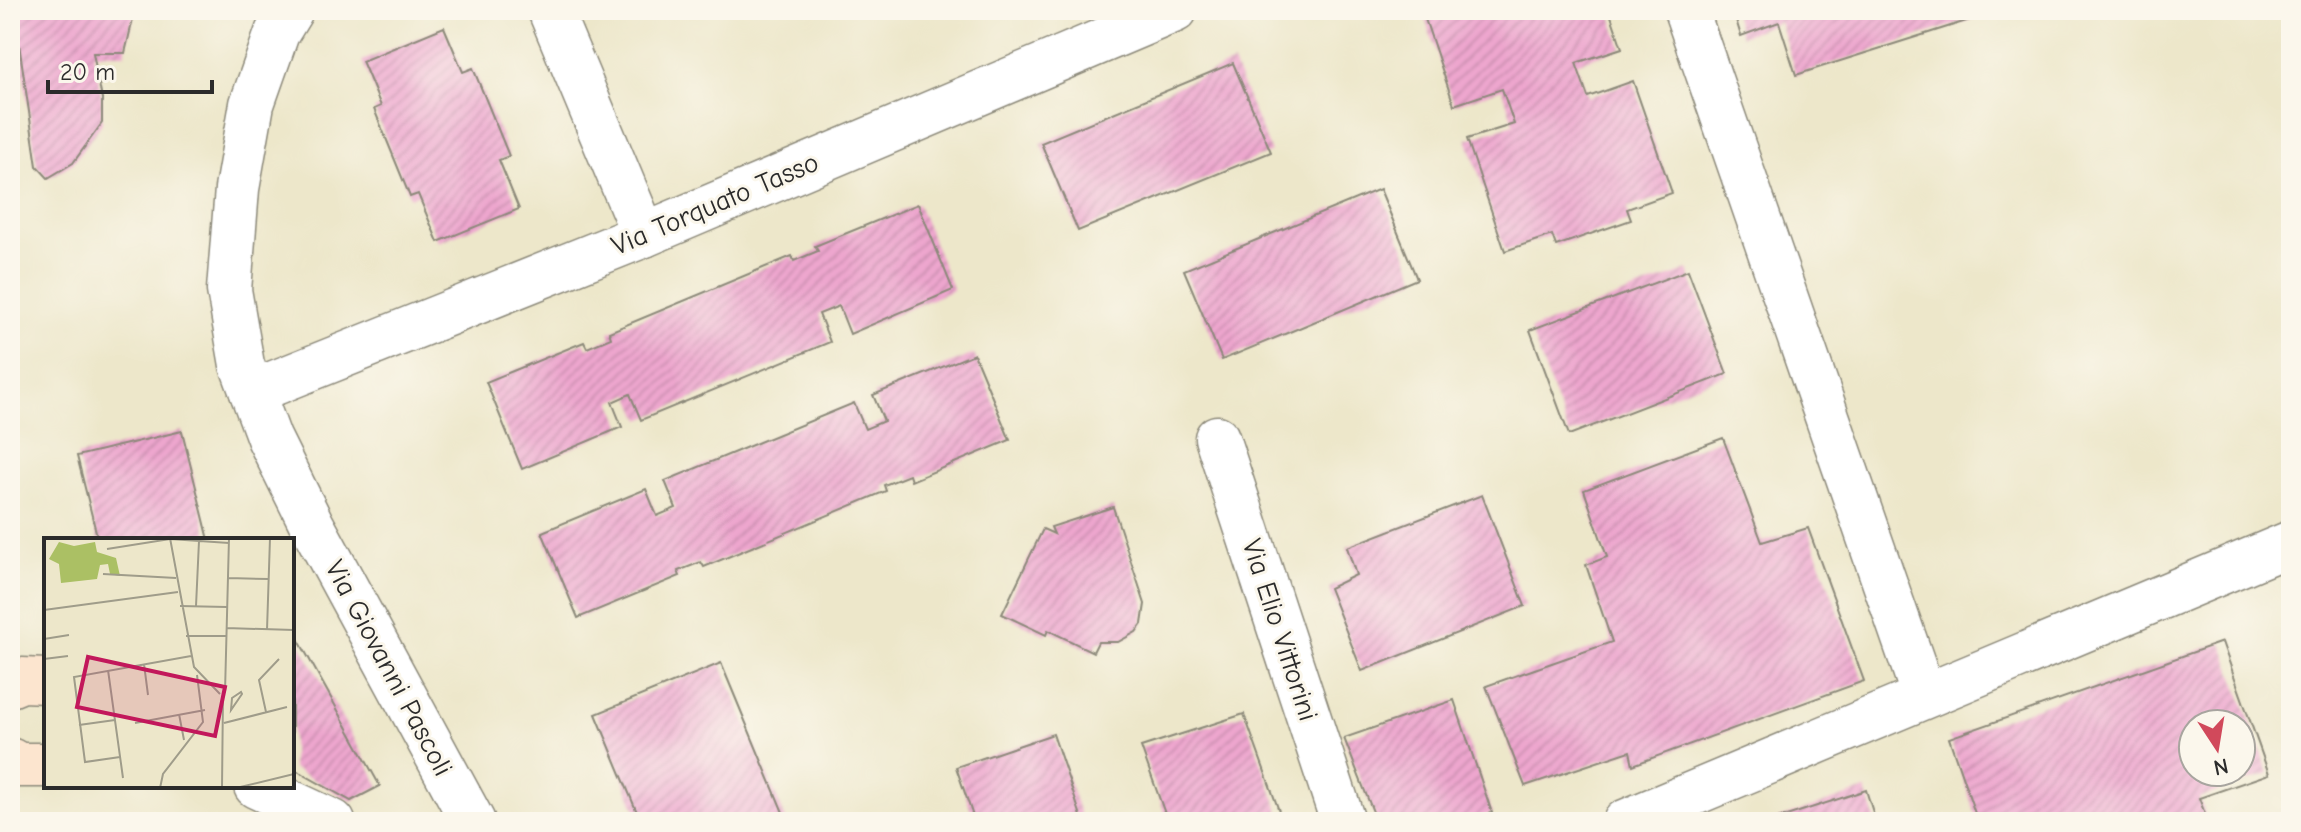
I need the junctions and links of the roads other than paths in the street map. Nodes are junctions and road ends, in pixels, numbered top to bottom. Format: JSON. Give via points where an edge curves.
{"nodes":[{"id":1,"x":291,"y":10,"type":"edge"},
{"id":2,"x":550,"y":10,"type":"edge"},
{"id":3,"x":1175,"y":10,"type":"edge"},
{"id":4,"x":1686,"y":10,"type":"edge"},
{"id":5,"x":644,"y":235,"type":"junction"},
{"id":6,"x":252,"y":392,"type":"junction"},
{"id":7,"x":1217,"y":438,"type":"dead end"},
{"id":8,"x":2291,"y":543,"type":"edge"},
{"id":9,"x":44,"y":681,"type":"edge"},
{"id":10,"x":10,"y":685,"type":"edge"},
{"id":11,"x":1924,"y":696,"type":"junction"},
{"id":12,"x":10,"y":760,"type":"edge"},
{"id":13,"x":44,"y":765,"type":"edge"},
{"id":14,"x":260,"y":788,"type":"edge"},
{"id":15,"x":333,"y":822,"type":"edge"},
{"id":16,"x":473,"y":822,"type":"edge"},
{"id":17,"x":1343,"y":822,"type":"edge"},
{"id":18,"x":1625,"y":822,"type":"edge"}],
"edges":[{"from":1,"to":6,"type":"street","name":"Via Giovanni Pascoli","via":[[277,33],[252,104],[237,189],[229,290]]},
{"from":2,"to":5,"type":"street"},
{"from":3,"to":5,"type":"street","name":"Via Torquato Tasso"},
{"from":4,"to":11,"type":"street"},
{"from":5,"to":6,"type":"street","name":"Via Torquato Tasso"},
{"from":6,"to":16,"type":"street","name":"Via Giovanni Pascoli","via":[[312,525]]},
{"from":7,"to":17,"type":"street","name":"Via Elio Vittorini"},
{"from":8,"to":11,"type":"street"},
{"from":9,"to":10,"type":"street"},
{"from":11,"to":18,"type":"street"},
{"from":12,"to":13,"type":"street"},
{"from":14,"to":15,"type":"street"}]}
